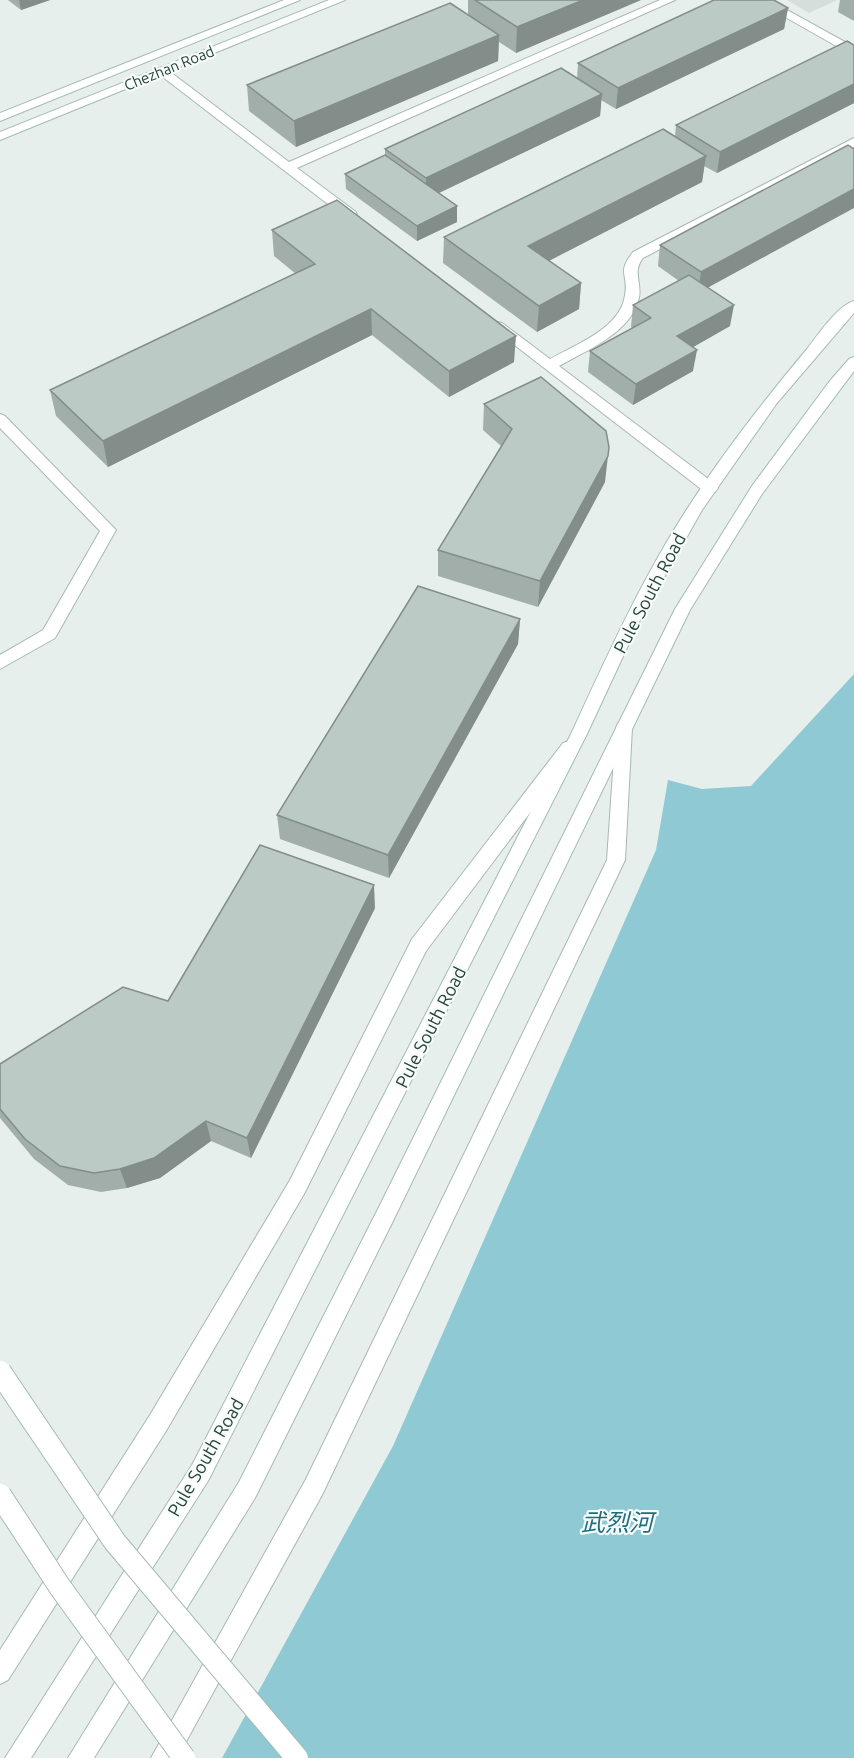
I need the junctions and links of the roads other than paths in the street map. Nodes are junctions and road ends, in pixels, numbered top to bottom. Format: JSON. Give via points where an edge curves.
{"nodes":[{"id":1,"x":294,"y":0,"type":"edge"},
{"id":2,"x":339,"y":0,"type":"edge"},
{"id":3,"x":669,"y":0,"type":"edge"},
{"id":4,"x":761,"y":0,"type":"edge"},
{"id":5,"x":854,"y":52,"type":"edge"},
{"id":6,"x":161,"y":71,"type":"junction"},
{"id":7,"x":0,"y":117,"type":"edge"},
{"id":8,"x":0,"y":136,"type":"edge"},
{"id":9,"x":854,"y":142,"type":"edge"},
{"id":10,"x":288,"y":167,"type":"junction"},
{"id":11,"x":362,"y":223,"type":"edge"},
{"id":12,"x":854,"y":305,"type":"edge"},
{"id":13,"x":482,"y":314,"type":"edge"},
{"id":14,"x":854,"y":362,"type":"edge"},
{"id":15,"x":549,"y":366,"type":"junction"},
{"id":16,"x":0,"y":419,"type":"edge"},
{"id":17,"x":710,"y":488,"type":"junction"},
{"id":18,"x":0,"y":663,"type":"edge"},
{"id":19,"x":624,"y":728,"type":"junction"},
{"id":20,"x":579,"y":734,"type":"junction"},
{"id":21,"x":0,"y":1371,"type":"edge"},
{"id":22,"x":0,"y":1495,"type":"edge"},
{"id":23,"x":216,"y":1661,"type":"junction"},
{"id":24,"x":0,"y":1672,"type":"edge"},
{"id":25,"x":173,"y":1753,"type":"edge"},
{"id":26,"x":17,"y":1758,"type":"edge"},
{"id":27,"x":80,"y":1758,"type":"edge"},
{"id":28,"x":297,"y":1758,"type":"edge"}],
"edges":[{"from":1,"to":7,"type":"main road","name":"Chezhan Road"},
{"from":2,"to":6,"type":"main road","name":"Chezhan Road"},
{"from":3,"to":10,"type":"main road"},
{"from":4,"to":5,"type":"main road"},
{"from":6,"to":8,"type":"main road","name":"Chezhan Road"},
{"from":6,"to":10,"type":"main road"},
{"from":9,"to":15,"type":"main road","via":[[638,255],[627,272],[632,299],[624,315],[610,330]]},
{"from":10,"to":11,"type":"main road"},
{"from":12,"to":17,"type":"main road","name":"Pule South Road","via":[[772,400]]},
{"from":13,"to":15,"type":"main road"},
{"from":14,"to":19,"type":"main road","name":"Pule South Road","via":[[757,490],[683,609]]},
{"from":15,"to":17,"type":"main road"},
{"from":16,"to":18,"type":"main road","via":[[108,530],[49,634]]},
{"from":17,"to":20,"type":"main road","name":"Pule South Road","via":[[631,622]]},
{"from":19,"to":23,"type":"main road","via":[[616,860],[314,1487]]},
{"from":19,"to":27,"type":"main road","name":"Pule South Road","via":[[386,1216],[247,1490]]},
{"from":20,"to":24,"type":"main road","via":[[419,945],[297,1187],[158,1423]]},
{"from":20,"to":26,"type":"main road","name":"Pule South Road","via":[[201,1473]]},
{"from":21,"to":23,"type":"main road","bridge":true,"via":[[115,1542]]},
{"from":22,"to":25,"type":"main road","bridge":true},
{"from":23,"to":25,"type":"main road"},
{"from":23,"to":28,"type":"main road","bridge":true}]}
